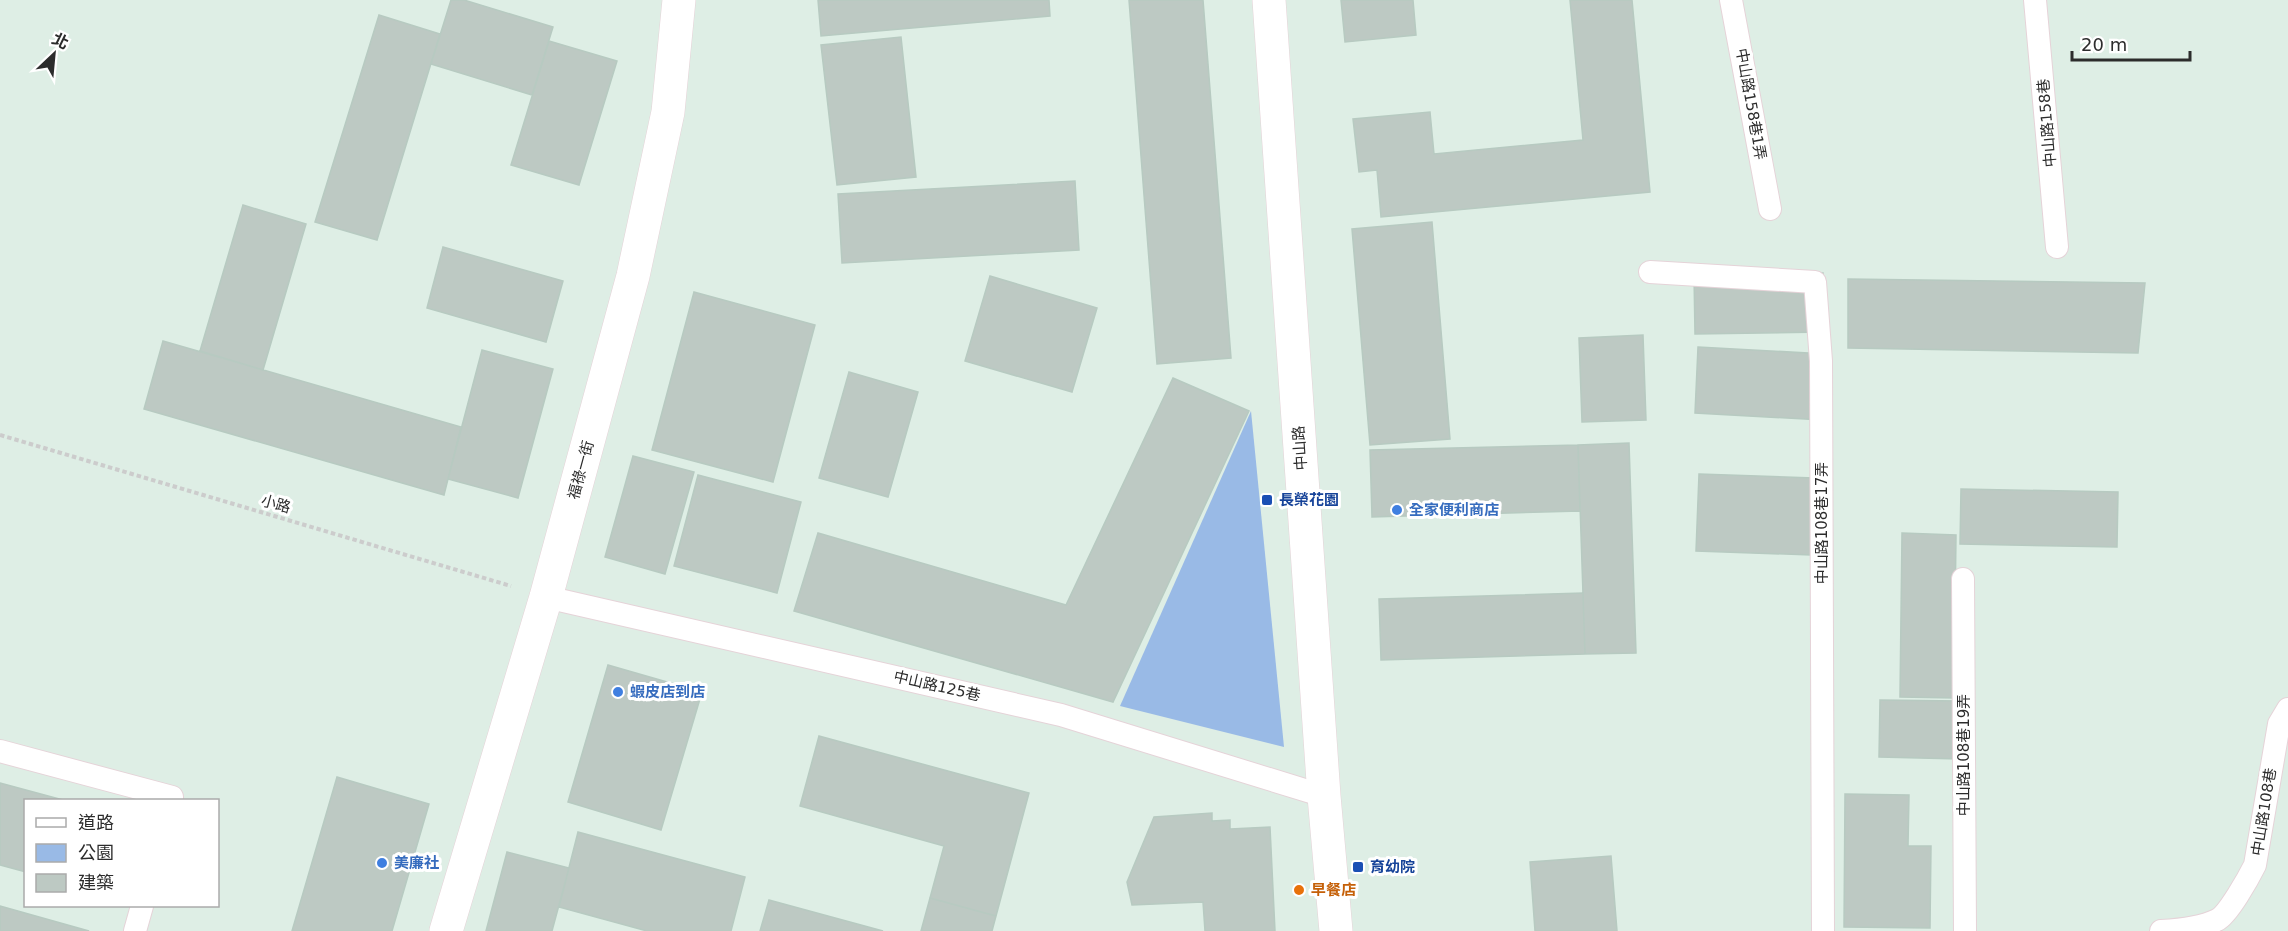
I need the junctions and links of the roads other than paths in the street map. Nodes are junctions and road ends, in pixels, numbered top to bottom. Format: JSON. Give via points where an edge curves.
{"nodes":[{"id":1,"x":679,"y":0,"type":"edge"},
{"id":2,"x":1269,"y":0,"type":"edge"},
{"id":3,"x":1731,"y":0,"type":"edge"},
{"id":4,"x":2036,"y":0,"type":"edge"},
{"id":5,"x":1770,"y":209,"type":"dead end"},
{"id":6,"x":2057,"y":247,"type":"dead end"},
{"id":7,"x":1650,"y":272,"type":"dead end"},
{"id":8,"x":1963,"y":579,"type":"dead end"},
{"id":9,"x":546,"y":597,"type":"junction"},
{"id":10,"x":2288,"y":709,"type":"edge"},
{"id":11,"x":0,"y":751,"type":"edge"},
{"id":12,"x":1324,"y":796,"type":"junction"},
{"id":13,"x":172,"y":799,"type":"edge"},
{"id":14,"x":142,"y":907,"type":"edge"},
{"id":15,"x":135,"y":931,"type":"edge"},
{"id":16,"x":446,"y":931,"type":"edge"},
{"id":17,"x":1336,"y":931,"type":"edge"},
{"id":18,"x":1823,"y":931,"type":"edge"},
{"id":19,"x":1965,"y":931,"type":"edge"},
{"id":20,"x":2161,"y":931,"type":"edge"}],
"edges":[{"from":1,"to":9,"type":"street","name":"福祿一街","via":[[668,112],[633,276]]},
{"from":2,"to":12,"type":"street","name":"中山路"},
{"from":3,"to":5,"type":"lane","name":"中山路158巷1弄"},
{"from":4,"to":6,"type":"lane","name":"中山路158巷"},
{"from":7,"to":18,"type":"lane","name":"中山路108巷17弄","via":[[1815,282],[1821,361]]},
{"from":8,"to":19,"type":"lane","name":"中山路108巷19弄"},
{"from":9,"to":12,"type":"lane","name":"中山路125巷","via":[[1060,715]]},
{"from":9,"to":16,"type":"street","name":"福祿一街"},
{"from":10,"to":20,"type":"lane","name":"中山路108巷","via":[[2279,724],[2255,865],[2246,884],[2219,920]]},
{"from":11,"to":13,"type":"lane"},
{"from":12,"to":17,"type":"street","name":"中山路"},
{"from":14,"to":15,"type":"lane"}]}
